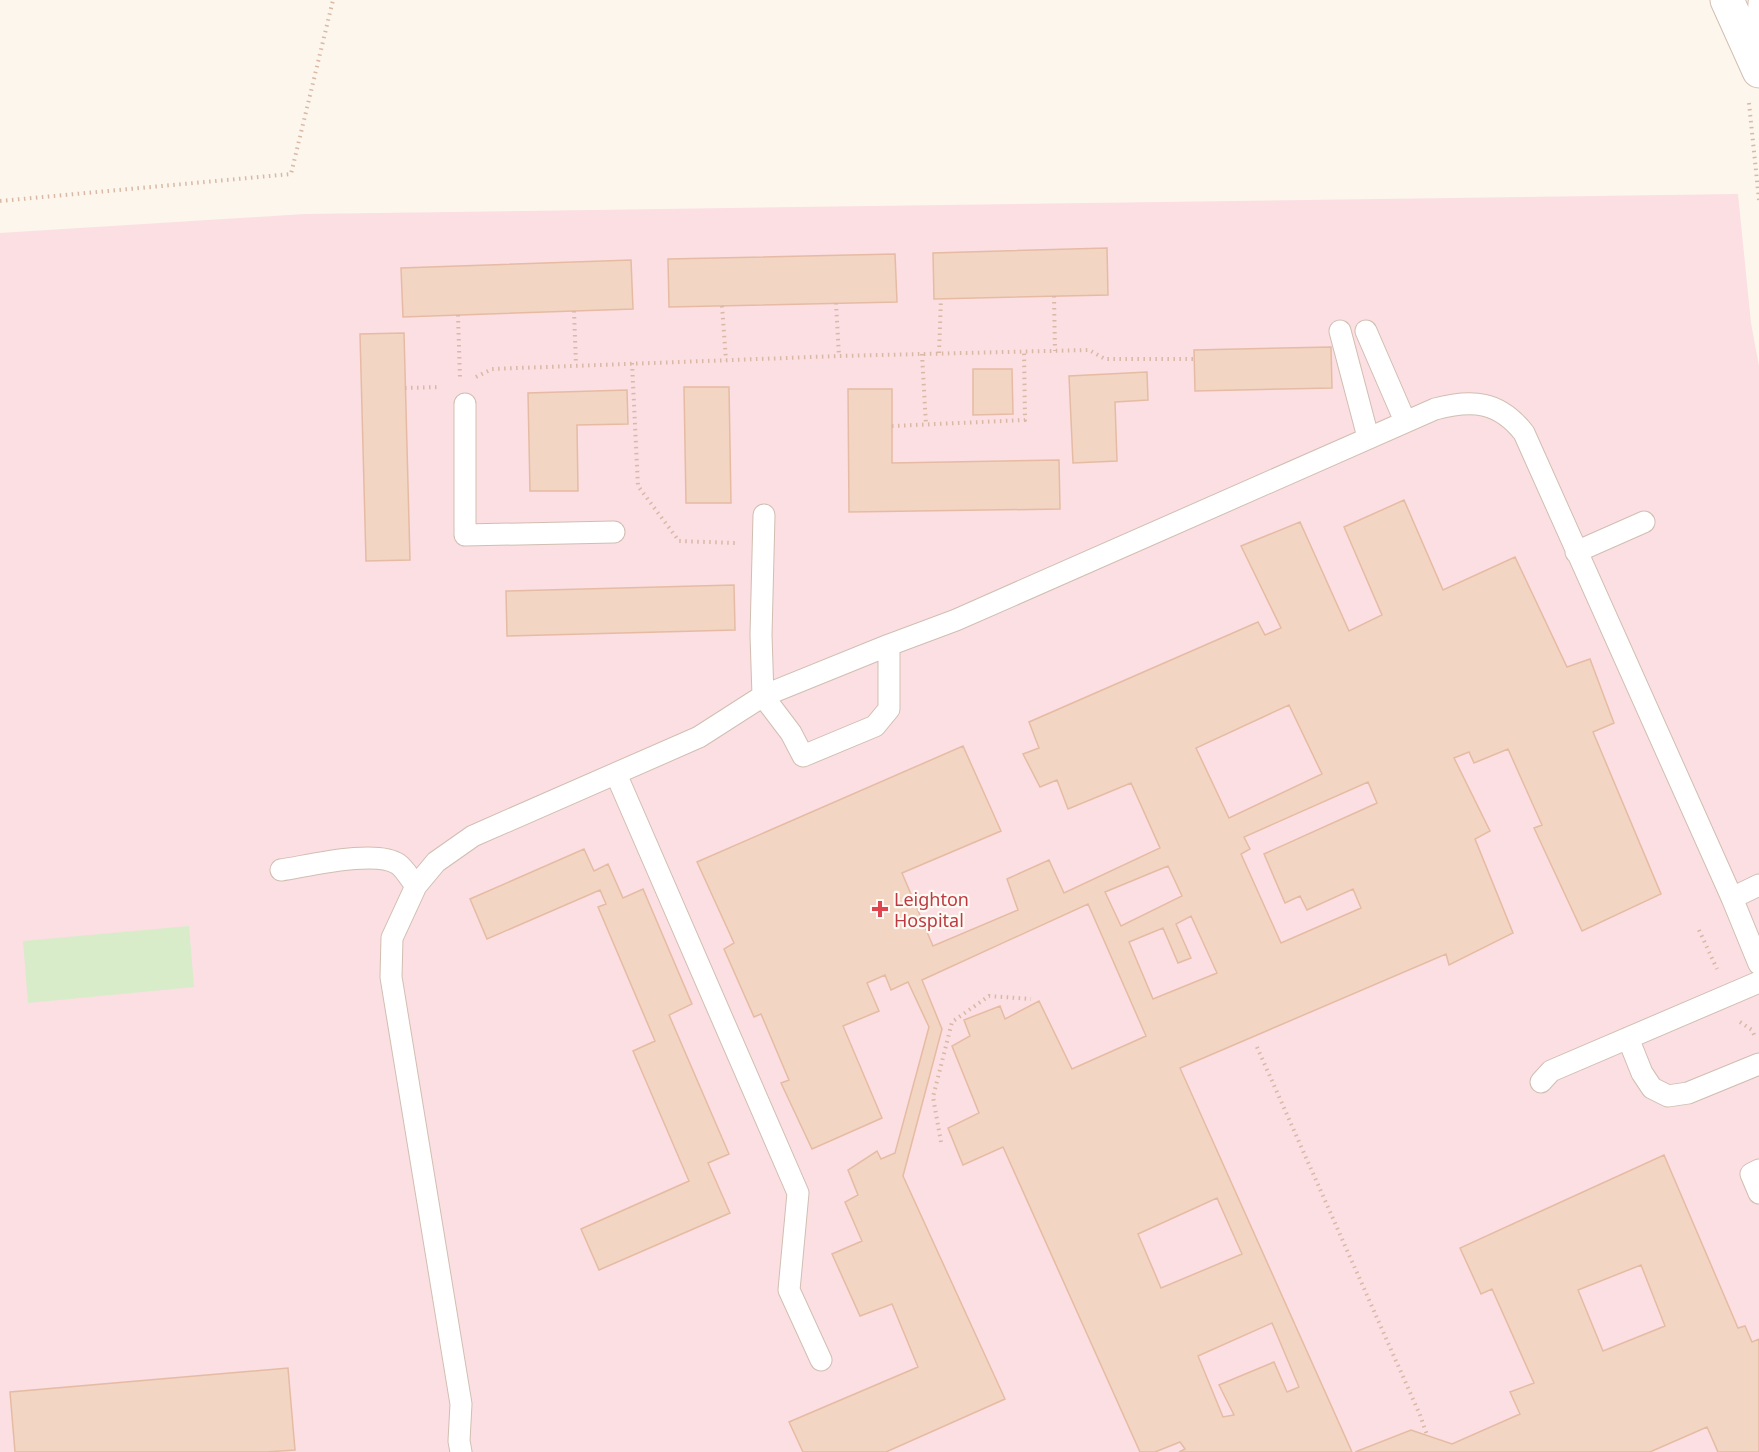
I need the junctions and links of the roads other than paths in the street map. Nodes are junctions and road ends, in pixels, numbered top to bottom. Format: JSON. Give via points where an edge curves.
{"nodes":[{"id":1,"x":1726,"y":0,"type":"edge"},
{"id":2,"x":1759,"y":3,"type":"edge"},
{"id":3,"x":1757,"y":33,"type":"dead end"},
{"id":4,"x":1754,"y":85,"type":"edge"},
{"id":5,"x":1340,"y":331,"type":"dead end"},
{"id":6,"x":1366,"y":331,"type":"dead end"},
{"id":7,"x":465,"y":404,"type":"dead end"},
{"id":8,"x":1405,"y":421,"type":"junction"},
{"id":9,"x":1368,"y":437,"type":"junction"},
{"id":10,"x":764,"y":515,"type":"dead end"},
{"id":11,"x":1644,"y":522,"type":"dead end"},
{"id":12,"x":614,"y":532,"type":"dead end"},
{"id":13,"x":1576,"y":552,"type":"junction"},
{"id":14,"x":889,"y":645,"type":"junction"},
{"id":15,"x":763,"y":696,"type":"junction"},
{"id":16,"x":616,"y":774,"type":"junction"},
{"id":17,"x":281,"y":870,"type":"dead end"},
{"id":18,"x":1759,"y":885,"type":"edge"},
{"id":19,"x":416,"y":886,"type":"junction"},
{"id":20,"x":1732,"y":898,"type":"junction"},
{"id":21,"x":1759,"y":964,"type":"edge"},
{"id":22,"x":1759,"y":982,"type":"edge"},
{"id":23,"x":1628,"y":1038,"type":"junction"},
{"id":24,"x":1759,"y":1064,"type":"edge"},
{"id":25,"x":1543,"y":1075,"type":"dead end"},
{"id":26,"x":1759,"y":1170,"type":"edge"},
{"id":27,"x":1759,"y":1193,"type":"edge"},
{"id":28,"x":820,"y":1360,"type":"dead end"},
{"id":29,"x":461,"y":1452,"type":"edge"}],
"edges":[{"from":1,"to":4,"type":"street"},
{"from":2,"to":3,"type":"lane"},
{"from":5,"to":9,"type":"lane"},
{"from":6,"to":8,"type":"lane"},
{"from":7,"to":12,"type":"lane","via":[[465,535]]},
{"from":8,"to":9,"type":"lane"},
{"from":8,"to":13,"type":"lane","via":[[1435,409],[1471,402],[1502,411],[1514,419],[1524,433]]},
{"from":9,"to":14,"type":"lane","via":[[956,620]]},
{"from":10,"to":15,"type":"lane"},
{"from":11,"to":13,"type":"lane"},
{"from":13,"to":20,"type":"lane"},
{"from":14,"to":15,"type":"lane"},
{"from":14,"to":15,"type":"lane","via":[[890,709],[875,726],[803,756]]},
{"from":15,"to":16,"type":"lane","via":[[699,737]]},
{"from":16,"to":19,"type":"lane","via":[[472,836],[436,862]]},
{"from":16,"to":28,"type":"lane","via":[[798,1192],[789,1290]]},
{"from":17,"to":19,"type":"lane","via":[[366,857],[387,859],[399,865]]},
{"from":18,"to":20,"type":"lane"},
{"from":19,"to":29,"type":"lane","via":[[392,938],[391,977],[461,1404]]},
{"from":20,"to":21,"type":"lane"},
{"from":22,"to":23,"type":"lane"},
{"from":23,"to":24,"type":"lane","via":[[1652,1088],[1668,1096],[1688,1094]]},
{"from":23,"to":25,"type":"lane"},
{"from":26,"to":27,"type":"lane","via":[[1751,1174]]}]}
